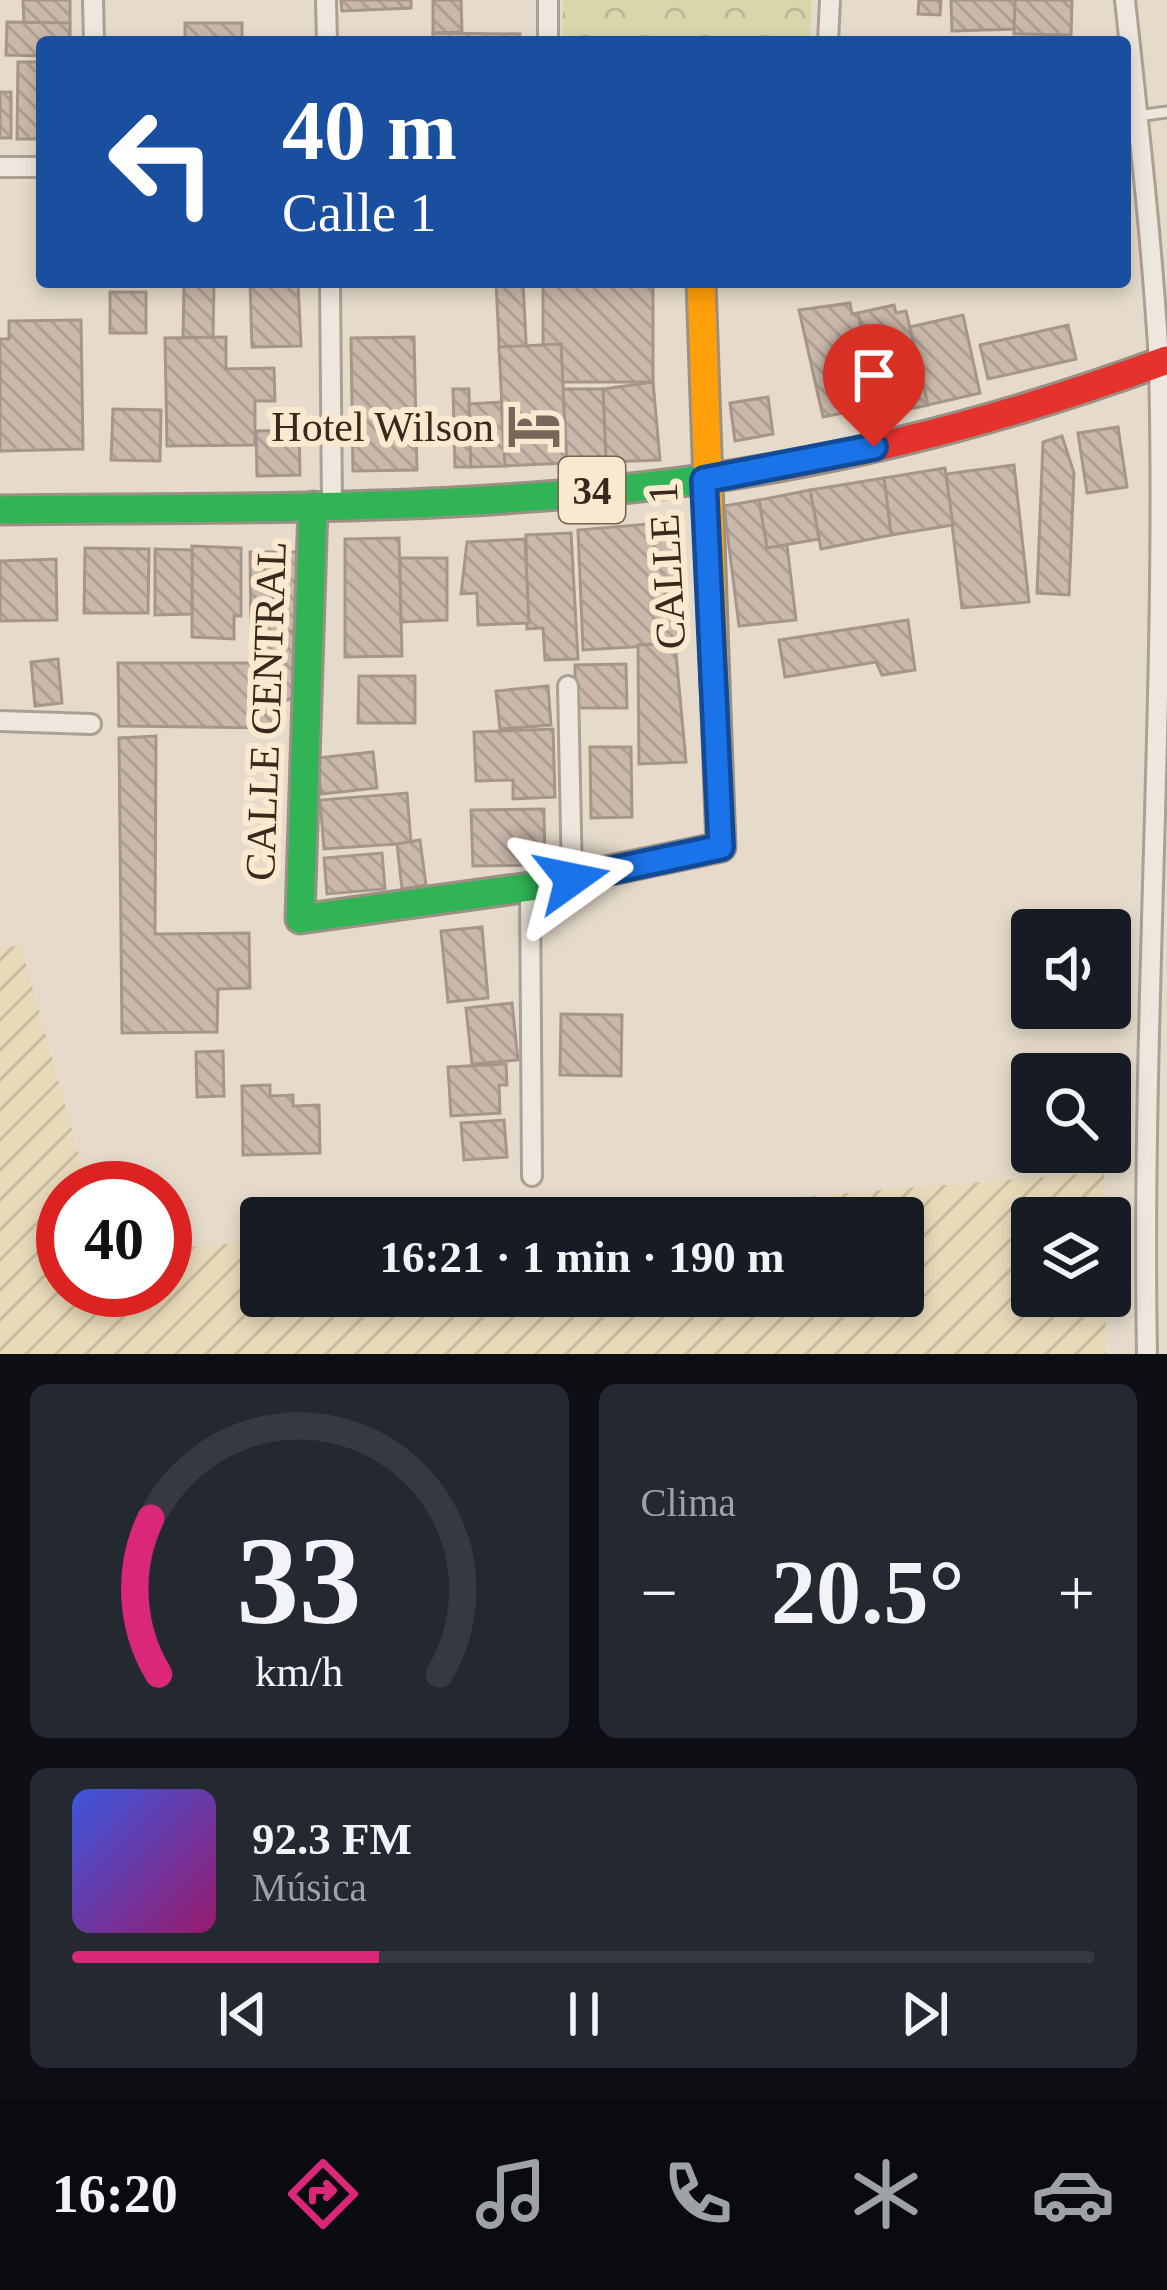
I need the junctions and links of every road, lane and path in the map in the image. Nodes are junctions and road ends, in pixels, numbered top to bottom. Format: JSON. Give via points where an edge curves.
{"nodes":[{"id":1,"x":93,"y":0,"type":"edge"},
{"id":2,"x":326,"y":0,"type":"edge"},
{"id":3,"x":548,"y":0,"type":"edge"},
{"id":4,"x":830,"y":0,"type":"edge"},
{"id":5,"x":1125,"y":0,"type":"edge"},
{"id":6,"x":94,"y":36,"type":"edge"},
{"id":7,"x":327,"y":36,"type":"edge"},
{"id":8,"x":548,"y":36,"type":"edge"},
{"id":9,"x":828,"y":36,"type":"edge"},
{"id":10,"x":1129,"y":36,"type":"edge"},
{"id":11,"x":1131,"y":58,"type":"edge"},
{"id":12,"x":1167,"y":112,"type":"edge"},
{"id":13,"x":1137,"y":116,"type":"junction"},
{"id":14,"x":1132,"y":152,"type":"edge"},
{"id":15,"x":0,"y":167,"type":"edge"},
{"id":16,"x":36,"y":167,"type":"edge"},
{"id":17,"x":330,"y":288,"type":"edge"},
{"id":18,"x":701,"y":288,"type":"edge"},
{"id":19,"x":1163,"y":362,"type":"edge"},
{"id":20,"x":704,"y":480,"type":"junction"},
{"id":21,"x":322,"y":507,"type":"junction"},
{"id":22,"x":0,"y":510,"type":"edge"},
{"id":23,"x":568,"y":686,"type":"dead end"},
{"id":24,"x":0,"y":721,"type":"edge"},
{"id":25,"x":91,"y":724,"type":"dead end"},
{"id":26,"x":572,"y":879,"type":"junction"},
{"id":27,"x":530,"y":887,"type":"junction"},
{"id":28,"x":532,"y":1176,"type":"dead end"},
{"id":29,"x":1147,"y":1354,"type":"edge"}],
"edges":[{"from":1,"to":6,"type":"street"},
{"from":2,"to":7,"type":"street"},
{"from":3,"to":8,"type":"street"},
{"from":4,"to":9,"type":"street"},
{"from":5,"to":10,"type":"street"},
{"from":11,"to":13,"type":"street"},
{"from":12,"to":13,"type":"lane"},
{"from":13,"to":14,"type":"street"},
{"from":14,"to":19,"type":"street"},
{"from":15,"to":16,"type":"street"},
{"from":17,"to":21,"type":"street","name":"CALLE CENTRAL"},
{"from":18,"to":20,"type":"main road","name":"CALLE 1"},
{"from":19,"to":20,"type":"main road","number":"34","via":[[958,428]]},
{"from":19,"to":29,"type":"street"},
{"from":20,"to":21,"type":"main road","number":"34"},
{"from":20,"to":26,"type":"main road","name":"CALLE 1","via":[[721,847]]},
{"from":21,"to":22,"type":"main road","number":"34"},
{"from":21,"to":27,"type":"main road","name":"CALLE CENTRAL","via":[[300,919]]},
{"from":23,"to":26,"type":"street"},
{"from":24,"to":25,"type":"street"},
{"from":26,"to":27,"type":"main road"},
{"from":27,"to":28,"type":"street"}]}
